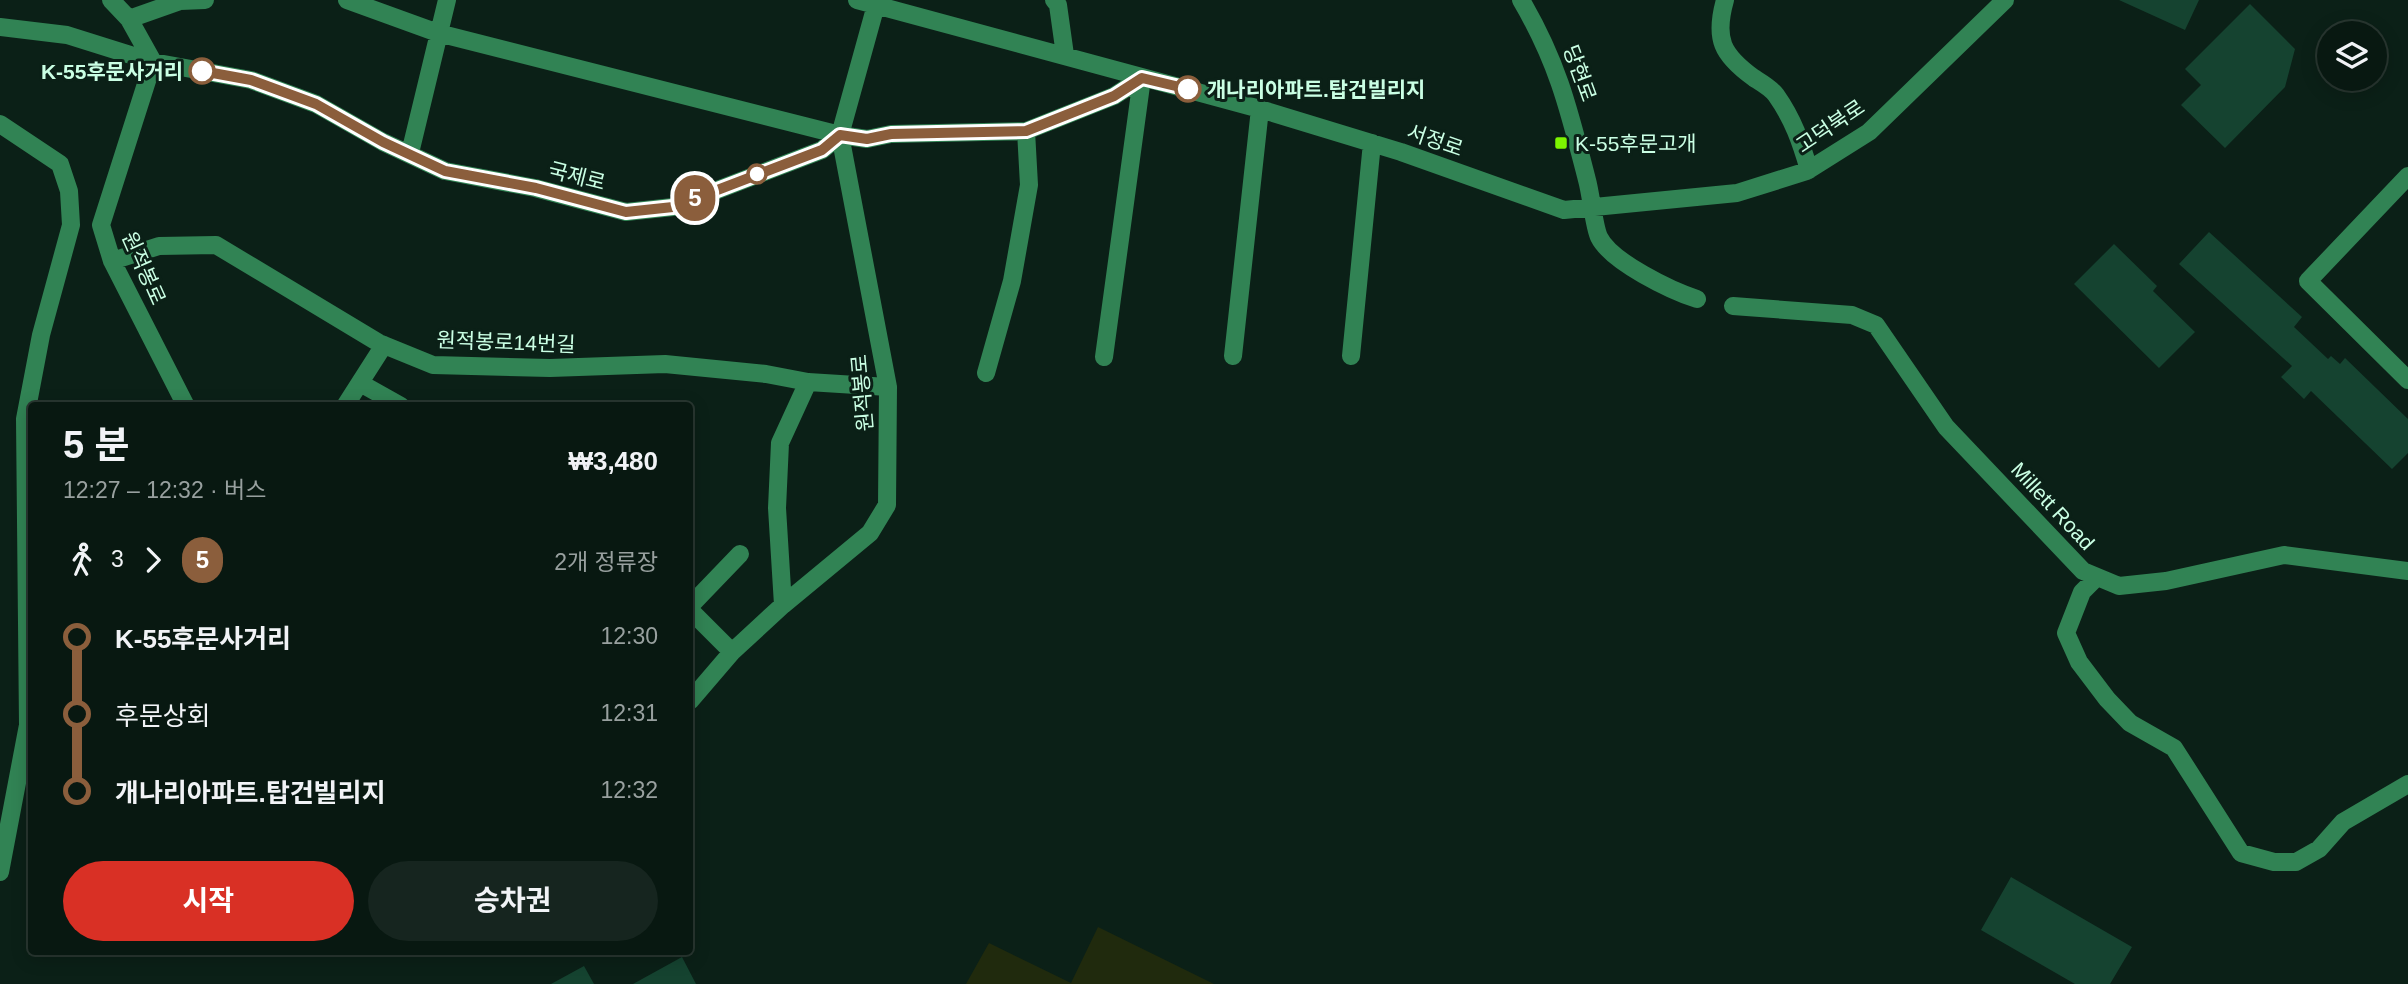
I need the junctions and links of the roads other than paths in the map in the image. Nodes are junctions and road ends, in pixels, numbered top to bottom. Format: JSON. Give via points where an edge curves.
{"nodes":[{"id":1,"x":111,"y":0,"type":"edge"},
{"id":2,"x":205,"y":0,"type":"edge"},
{"id":3,"x":347,"y":0,"type":"edge"},
{"id":4,"x":447,"y":0,"type":"edge"},
{"id":5,"x":857,"y":0,"type":"edge"},
{"id":6,"x":1054,"y":0,"type":"edge"},
{"id":7,"x":1521,"y":0,"type":"edge"},
{"id":8,"x":1725,"y":0,"type":"edge"},
{"id":9,"x":2005,"y":0,"type":"edge"},
{"id":10,"x":876,"y":5,"type":"junction"},
{"id":11,"x":129,"y":19,"type":"junction"},
{"id":12,"x":0,"y":27,"type":"edge"},
{"id":13,"x":438,"y":33,"type":"junction"},
{"id":14,"x":1065,"y":55,"type":"junction"},
{"id":15,"x":153,"y":62,"type":"junction"},
{"id":16,"x":1142,"y":78,"type":"junction"},
{"id":17,"x":1260,"y":109,"type":"junction"},
{"id":18,"x":0,"y":124,"type":"edge"},
{"id":19,"x":1026,"y":131,"type":"junction"},
{"id":20,"x":840,"y":135,"type":"junction"},
{"id":21,"x":1372,"y":143,"type":"junction"},
{"id":22,"x":410,"y":153,"type":"junction"},
{"id":23,"x":1809,"y":170,"type":"junction"},
{"id":24,"x":2408,"y":176,"type":"edge"},
{"id":25,"x":1595,"y":207,"type":"junction"},
{"id":26,"x":112,"y":261,"type":"junction"},
{"id":27,"x":1698,"y":299,"type":"dead end"},
{"id":28,"x":1733,"y":306,"type":"dead end"},
{"id":29,"x":384,"y":345,"type":"junction"},
{"id":30,"x":1233,"y":356,"type":"dead end"},
{"id":31,"x":1351,"y":356,"type":"dead end"},
{"id":32,"x":1104,"y":357,"type":"dead end"},
{"id":33,"x":986,"y":373,"type":"dead end"},
{"id":34,"x":2408,"y":380,"type":"edge"},
{"id":35,"x":808,"y":382,"type":"junction"},
{"id":36,"x":360,"y":383,"type":"junction"},
{"id":37,"x":888,"y":387,"type":"junction"},
{"id":38,"x":184,"y":402,"type":"edge"},
{"id":39,"x":348,"y":402,"type":"edge"},
{"id":40,"x":394,"y":402,"type":"edge"},
{"id":41,"x":740,"y":554,"type":"dead end"},
{"id":42,"x":2408,"y":571,"type":"edge"},
{"id":43,"x":2097,"y":577,"type":"junction"},
{"id":44,"x":693,"y":605,"type":"edge"},
{"id":45,"x":783,"y":605,"type":"junction"},
{"id":46,"x":693,"y":611,"type":"edge"},
{"id":47,"x":732,"y":652,"type":"junction"},
{"id":48,"x":693,"y":693,"type":"edge"},
{"id":49,"x":2408,"y":784,"type":"edge"},
{"id":50,"x":0,"y":872,"type":"edge"}],
"edges":[{"from":1,"to":11,"type":"street"},
{"from":2,"to":11,"type":"street","via":[[180,1]]},
{"from":3,"to":13,"type":"street"},
{"from":4,"to":13,"type":"street"},
{"from":5,"to":10,"type":"street","name":"서정로"},
{"from":6,"to":14,"type":"street"},
{"from":7,"to":25,"type":"street","name":"당현로","via":[[1544,39],[1569,103]]},
{"from":8,"to":23,"type":"street","via":[[1720,41],[1732,61],[1774,92],[1798,129]]},
{"from":9,"to":23,"type":"street","name":"고덕북로","via":[[1869,132]]},
{"from":10,"to":14,"type":"street","name":"서정로"},
{"from":10,"to":20,"type":"street","name":"원적봉로"},
{"from":11,"to":15,"type":"street"},
{"from":12,"to":15,"type":"street","name":"국제로","via":[[67,35]]},
{"from":13,"to":20,"type":"street"},
{"from":13,"to":22,"type":"street"},
{"from":14,"to":16,"type":"street","name":"서정로"},
{"from":15,"to":22,"type":"street","name":"국제로","via":[[251,80],[316,104]]},
{"from":15,"to":26,"type":"street","name":"원적봉로","via":[[101,225]]},
{"from":16,"to":17,"type":"street","name":"서정로"},
{"from":16,"to":19,"type":"street","via":[[1114,96]]},
{"from":16,"to":32,"type":"street"},
{"from":17,"to":21,"type":"street","name":"서정로"},
{"from":17,"to":30,"type":"street"},
{"from":18,"to":50,"type":"street","via":[[60,164],[69,191],[71,225],[24,419],[28,724]]},
{"from":19,"to":20,"type":"street","via":[[891,134],[867,139]]},
{"from":19,"to":33,"type":"street","via":[[1029,185],[1012,281]]},
{"from":20,"to":22,"type":"street","name":"국제로","via":[[822,150],[673,207],[626,212],[536,188],[445,171]]},
{"from":20,"to":37,"type":"street","name":"원적봉로"},
{"from":21,"to":25,"type":"street","name":"서정로","via":[[1564,210]]},
{"from":21,"to":31,"type":"street"},
{"from":23,"to":25,"type":"street","name":"고덕북로","via":[[1737,192]]},
{"from":24,"to":34,"type":"street","via":[[2308,281]]},
{"from":25,"to":27,"type":"street","via":[[1599,238],[1629,266],[1670,291]]},
{"from":26,"to":29,"type":"street","name":"원적봉로14번길","via":[[159,246],[216,245]]},
{"from":26,"to":38,"type":"street","name":"원적봉로"},
{"from":28,"to":43,"type":"street","name":"Millett Road","via":[[1852,315],[1876,325],[1946,427],[2082,571]]},
{"from":29,"to":35,"type":"street","name":"원적봉로14번길","via":[[433,365],[550,368],[665,364]]},
{"from":29,"to":36,"type":"street"},
{"from":35,"to":37,"type":"street","name":"원적봉로14번길"},
{"from":35,"to":45,"type":"street","via":[[780,443],[777,508]]},
{"from":36,"to":39,"type":"street"},
{"from":36,"to":40,"type":"street"},
{"from":37,"to":45,"type":"street","name":"원적봉로","via":[[887,505],[870,533]]},
{"from":41,"to":44,"type":"street"},
{"from":42,"to":43,"type":"street","name":"Millett Road","via":[[2284,555],[2166,581],[2119,586]]},
{"from":43,"to":49,"type":"street","via":[[2082,593],[2066,633],[2079,662],[2130,723],[2174,748],[2241,853],[2274,862],[2297,862],[2319,849],[2343,822]]},
{"from":45,"to":47,"type":"street","name":"원적봉로"},
{"from":46,"to":47,"type":"street"},
{"from":47,"to":48,"type":"street","name":"원적봉로"}]}
